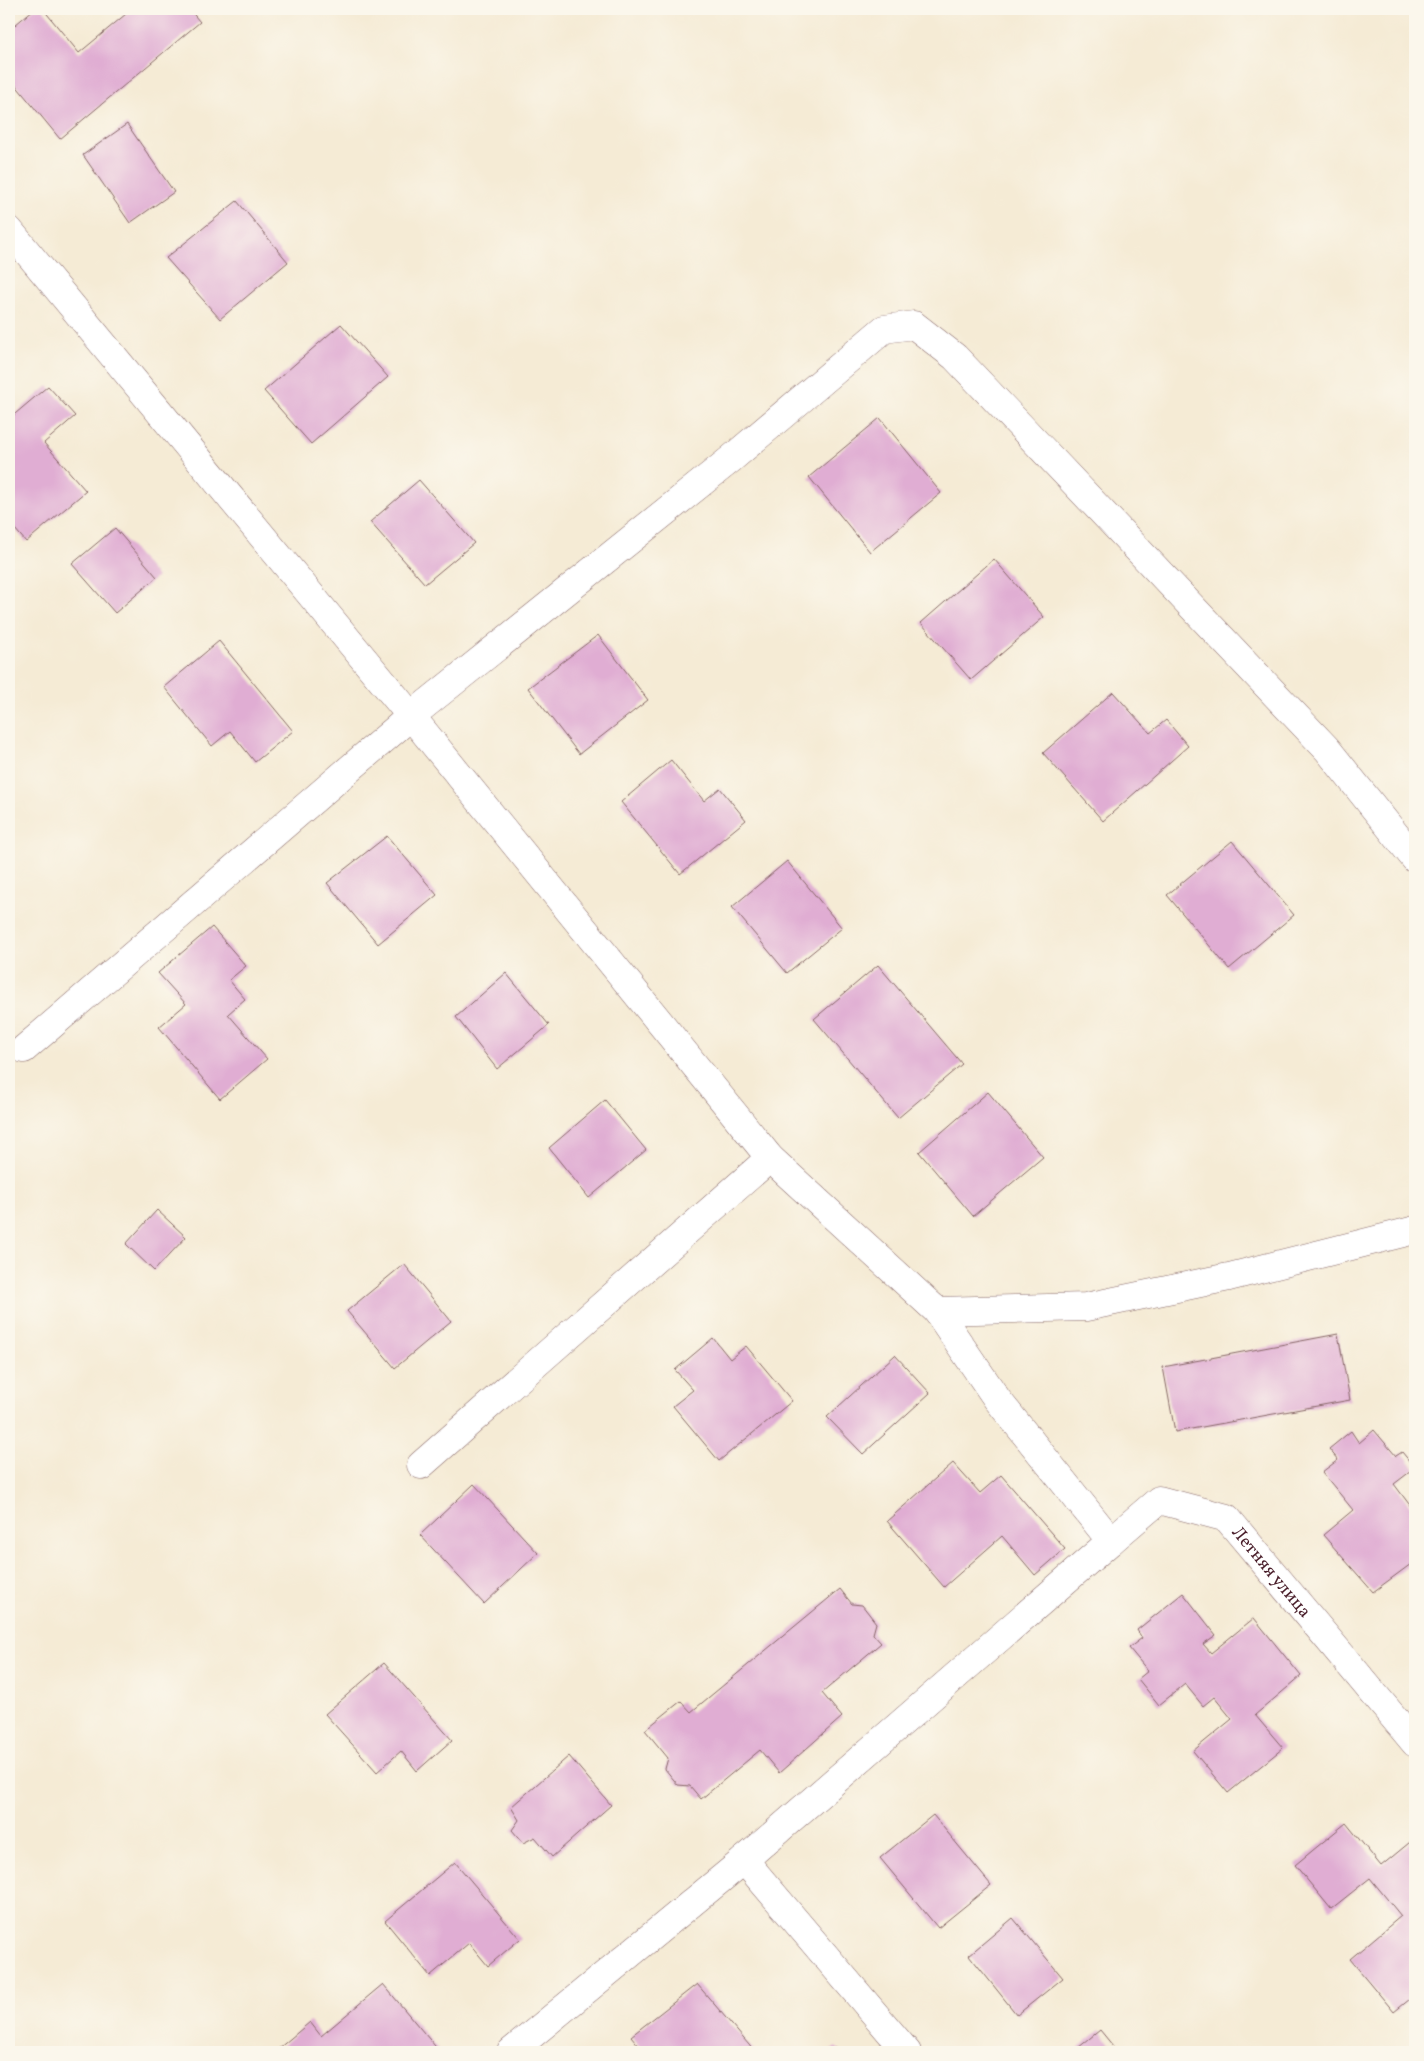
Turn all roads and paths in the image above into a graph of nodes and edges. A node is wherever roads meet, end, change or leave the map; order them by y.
1 (9, 230) edge
2 (411, 716) junction
3 (1415, 859) edge
4 (24, 1049) dead end
5 (770, 1158) junction
6 (1415, 1230) edge
7 (937, 1311) junction
8 (421, 1465) dead end
9 (1111, 1541) junction
10 (1415, 1743) edge
11 (744, 1860) junction
12 (511, 2052) edge
13 (907, 2052) edge

1 - 2 street
2 - 3 street
2 - 4 street
2 - 5 street
5 - 7 street
5 - 8 street
6 - 7 street
7 - 9 street
9 - 10 street, Летняя улица
9 - 11 street
11 - 12 street
11 - 13 street

